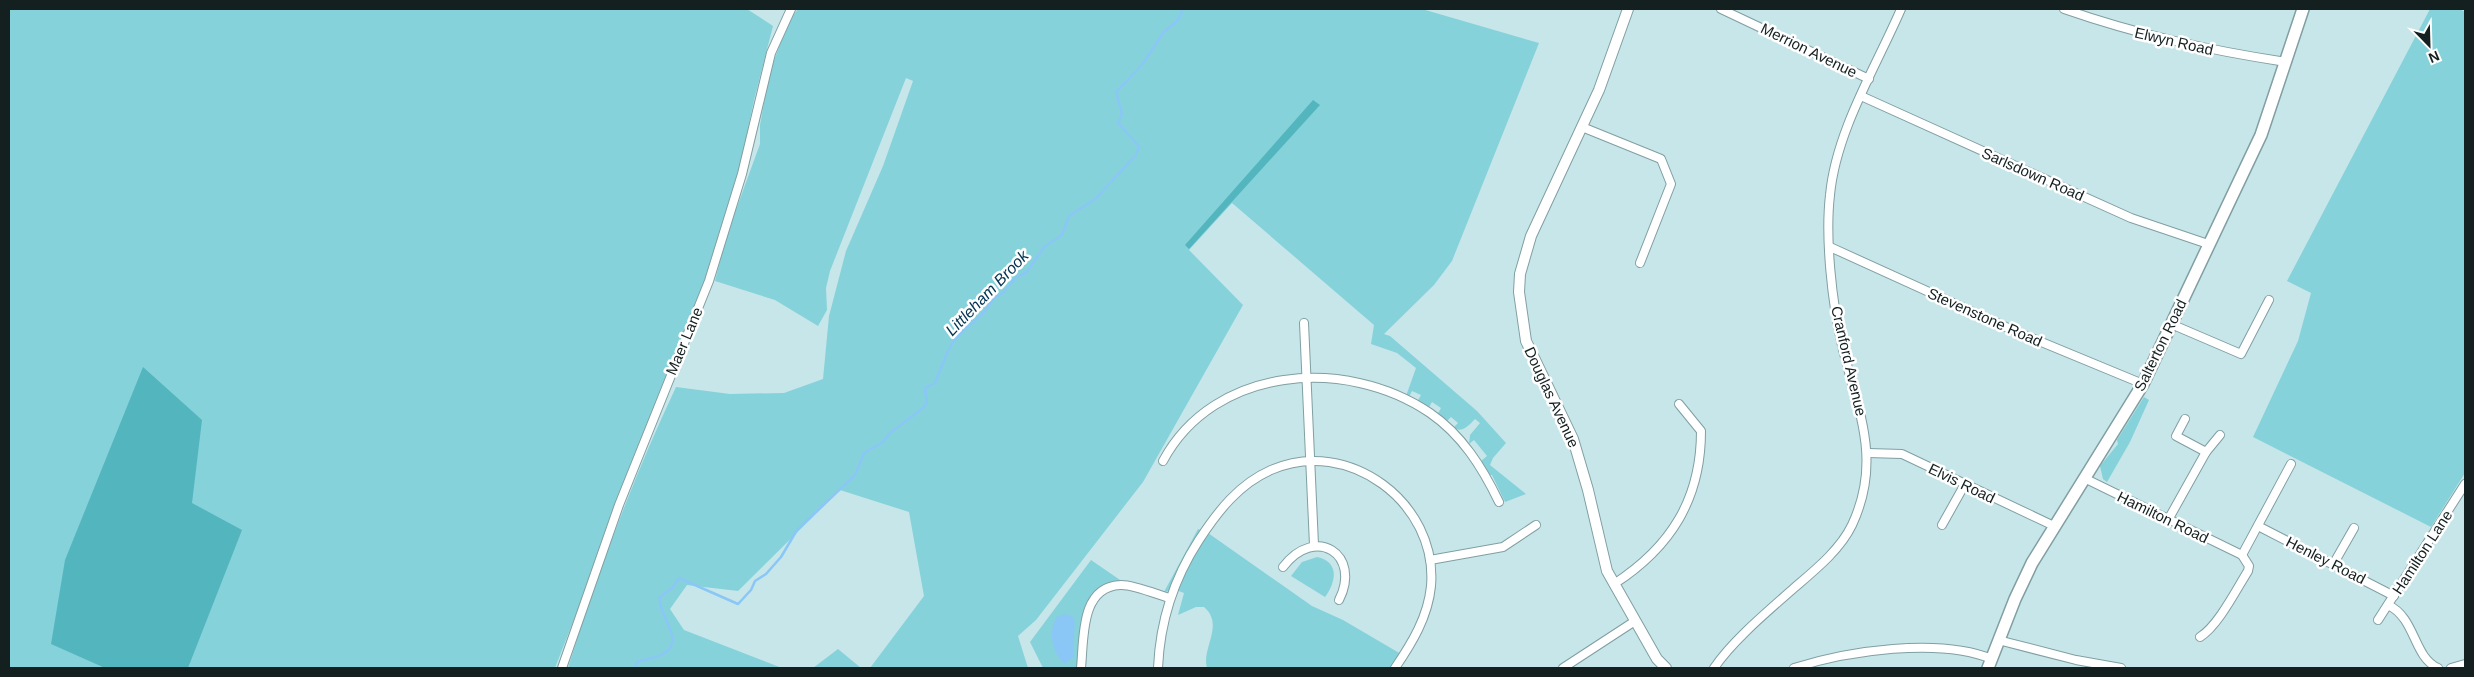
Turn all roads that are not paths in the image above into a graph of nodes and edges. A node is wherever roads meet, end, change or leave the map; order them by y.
1 (791, 9) edge
2 (1628, 9) edge
3 (1721, 9) edge
4 (1901, 9) edge
5 (2064, 9) edge
6 (2303, 9) edge
7 (2286, 62) junction
8 (1869, 79) junction
9 (1861, 96) junction
10 (1582, 127) junction
11 (2208, 244) junction
12 (1830, 246) junction
13 (1640, 263) dead end
14 (2268, 300) dead end
15 (1304, 323) dead end
16 (2170, 324) junction
17 (1306, 377) junction
18 (2143, 384) junction
19 (1679, 404) dead end
20 (2185, 419) dead end
21 (2220, 435) dead end
22 (2206, 452) junction
23 (1868, 453) junction
24 (1311, 460) junction
25 (1163, 461) dead end
26 (2291, 464) dead end
27 (2084, 478) junction
28 (1965, 484) junction
29 (2465, 486) edge
30 (1499, 502) dead end
31 (2168, 520) junction
32 (1942, 524) dead end
33 (1536, 525) dead end
34 (2054, 526) junction
35 (2258, 526) junction
36 (2354, 528) dead end
37 (1314, 545) junction
38 (2242, 555) junction
39 (1430, 560) junction
40 (2334, 564) junction
41 (1283, 566) dead end
42 (1614, 584) junction
43 (2394, 596) junction
44 (1169, 598) junction
45 (1339, 600) dead end
46 (2388, 605) junction
47 (2378, 620) dead end
48 (1635, 621) junction
49 (2200, 637) dead end
50 (1998, 640) junction
51 (1990, 664) edge
52 (2465, 664) edge
53 (2426, 666) edge
54 (562, 668) edge
55 (1081, 668) edge
56 (1158, 668) edge
57 (1395, 668) edge
58 (1563, 668) edge
59 (1666, 668) edge
60 (1714, 668) edge
61 (1794, 668) edge
62 (2121, 668) edge
63 (2438, 668) edge
64 (2451, 668) edge

1 - 54 street, Maer Lane
2 - 10 street, Douglas Avenue
3 - 8 street, Merrion Avenue
4 - 8 street, Cranford Avenue
5 - 7 street, Elwyn Road
6 - 7 main road, Salterton Road
7 - 11 main road, Salterton Road
8 - 9 street, Cranford Avenue
9 - 11 street, Sarlsdown Road
9 - 12 street, Cranford Avenue
10 - 13 street
10 - 42 street, Douglas Avenue
11 - 16 main road, Salterton Road
12 - 18 street, Stevenstone Road
12 - 23 street, Cranford Avenue
14 - 16 street
15 - 17 street
16 - 18 main road, Salterton Road
17 - 24 street
17 - 25 street
17 - 30 street
18 - 27 main road, Salterton Road
19 - 42 street
20 - 22 street
21 - 22 street
22 - 31 street
23 - 28 street, Elvis Road
23 - 60 street, Cranford Avenue
24 - 37 street
24 - 39 street
24 - 44 street
26 - 35 street
27 - 31 street, Hamilton Road
27 - 34 main road, Salterton Road
28 - 32 street
28 - 34 street, Elvis Road
29 - 43 street, Hamilton Lane
31 - 38 street, Hamilton Road
33 - 39 street
34 - 50 main road, Salterton Road
35 - 38 street
35 - 40 street, Henley Road
36 - 40 street
37 - 41 street
37 - 45 street
38 - 49 street
39 - 57 street
40 - 43 street, Henley Road
42 - 48 street, Douglas Avenue
43 - 46 street, Hamilton Lane
44 - 55 street
44 - 56 street
46 - 47 street, Hamilton Lane
46 - 53 street
48 - 58 street
48 - 59 street, Douglas Avenue
50 - 51 main road, Salterton Road
50 - 62 street
51 - 61 street
52 - 64 street
53 - 63 street

